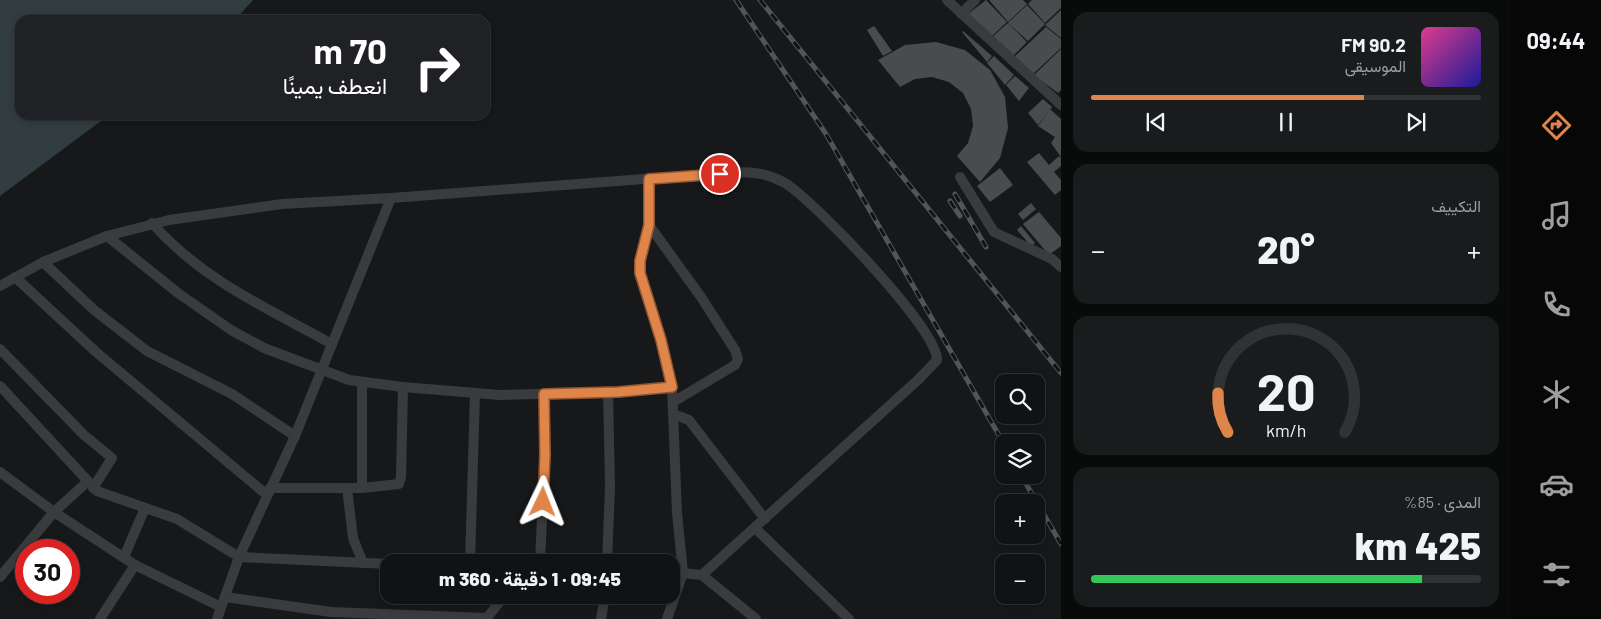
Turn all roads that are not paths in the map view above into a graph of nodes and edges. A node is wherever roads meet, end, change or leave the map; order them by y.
1 (947, 0) edge
2 (975, 0) edge
3 (961, 14) junction
4 (1060, 103) edge
5 (960, 177) dead end
6 (649, 179) junction
7 (391, 198) junction
8 (152, 223) junction
9 (649, 225) junction
10 (107, 236) junction
11 (43, 262) junction
12 (1061, 267) edge
13 (15, 277) junction
14 (0, 286) edge
15 (332, 344) junction
16 (0, 348) edge
17 (321, 369) junction
18 (362, 382) junction
19 (0, 386) edge
20 (403, 387) junction
21 (672, 387) junction
22 (608, 392) junction
23 (475, 393) junction
24 (544, 394) junction
25 (673, 402) junction
26 (673, 414) junction
27 (295, 436) junction
28 (0, 472) edge
29 (90, 485) junction
30 (348, 488) junction
31 (362, 488) junction
32 (268, 492) junction
33 (145, 508) junction
34 (54, 512) junction
35 (765, 519) junction
36 (755, 528) junction
37 (470, 554) edge
38 (540, 554) edge
39 (607, 554) edge
40 (124, 557) junction
41 (239, 558) junction
42 (364, 564) junction
43 (380, 564) edge
44 (135, 565) junction
45 (680, 573) edge
46 (683, 573) junction
47 (702, 575) junction
48 (0, 576) edge
49 (223, 602) junction
50 (498, 604) edge
51 (603, 604) edge
52 (753, 618) edge
53 (100, 619) edge
54 (217, 619) edge
55 (486, 619) edge
56 (600, 619) edge
57 (667, 619) edge
58 (849, 619) edge

1 - 3 street
2 - 3 street
3 - 4 street
5 - 12 street
6 - 7 street
6 - 9 street
6 - 35 street
7 - 8 street
7 - 15 street
8 - 10 street
8 - 15 street
9 - 21 street
9 - 25 street
10 - 11 street
10 - 17 street
11 - 13 street
11 - 27 street
13 - 14 street
13 - 32 street
15 - 17 street
16 - 29 street
17 - 18 street
17 - 27 street
18 - 20 street
18 - 31 street
19 - 29 street
20 - 23 street
20 - 31 street
21 - 22 street
21 - 25 street
22 - 24 street
22 - 39 street
23 - 24 street
23 - 37 street
24 - 38 street
25 - 26 street
26 - 35 street
26 - 46 street
27 - 32 street
28 - 34 street
29 - 33 street
29 - 34 street
30 - 31 street
30 - 32 street
30 - 42 street
32 - 41 street
33 - 40 street
33 - 41 street
34 - 40 street
34 - 48 street
35 - 36 street
36 - 47 street
36 - 58 street
40 - 44 street
41 - 42 street
41 - 49 street
42 - 43 street
44 - 49 street
44 - 53 street
45 - 46 street
46 - 47 street
46 - 57 street
47 - 52 street
49 - 54 street
49 - 55 street
50 - 55 street
51 - 56 street

